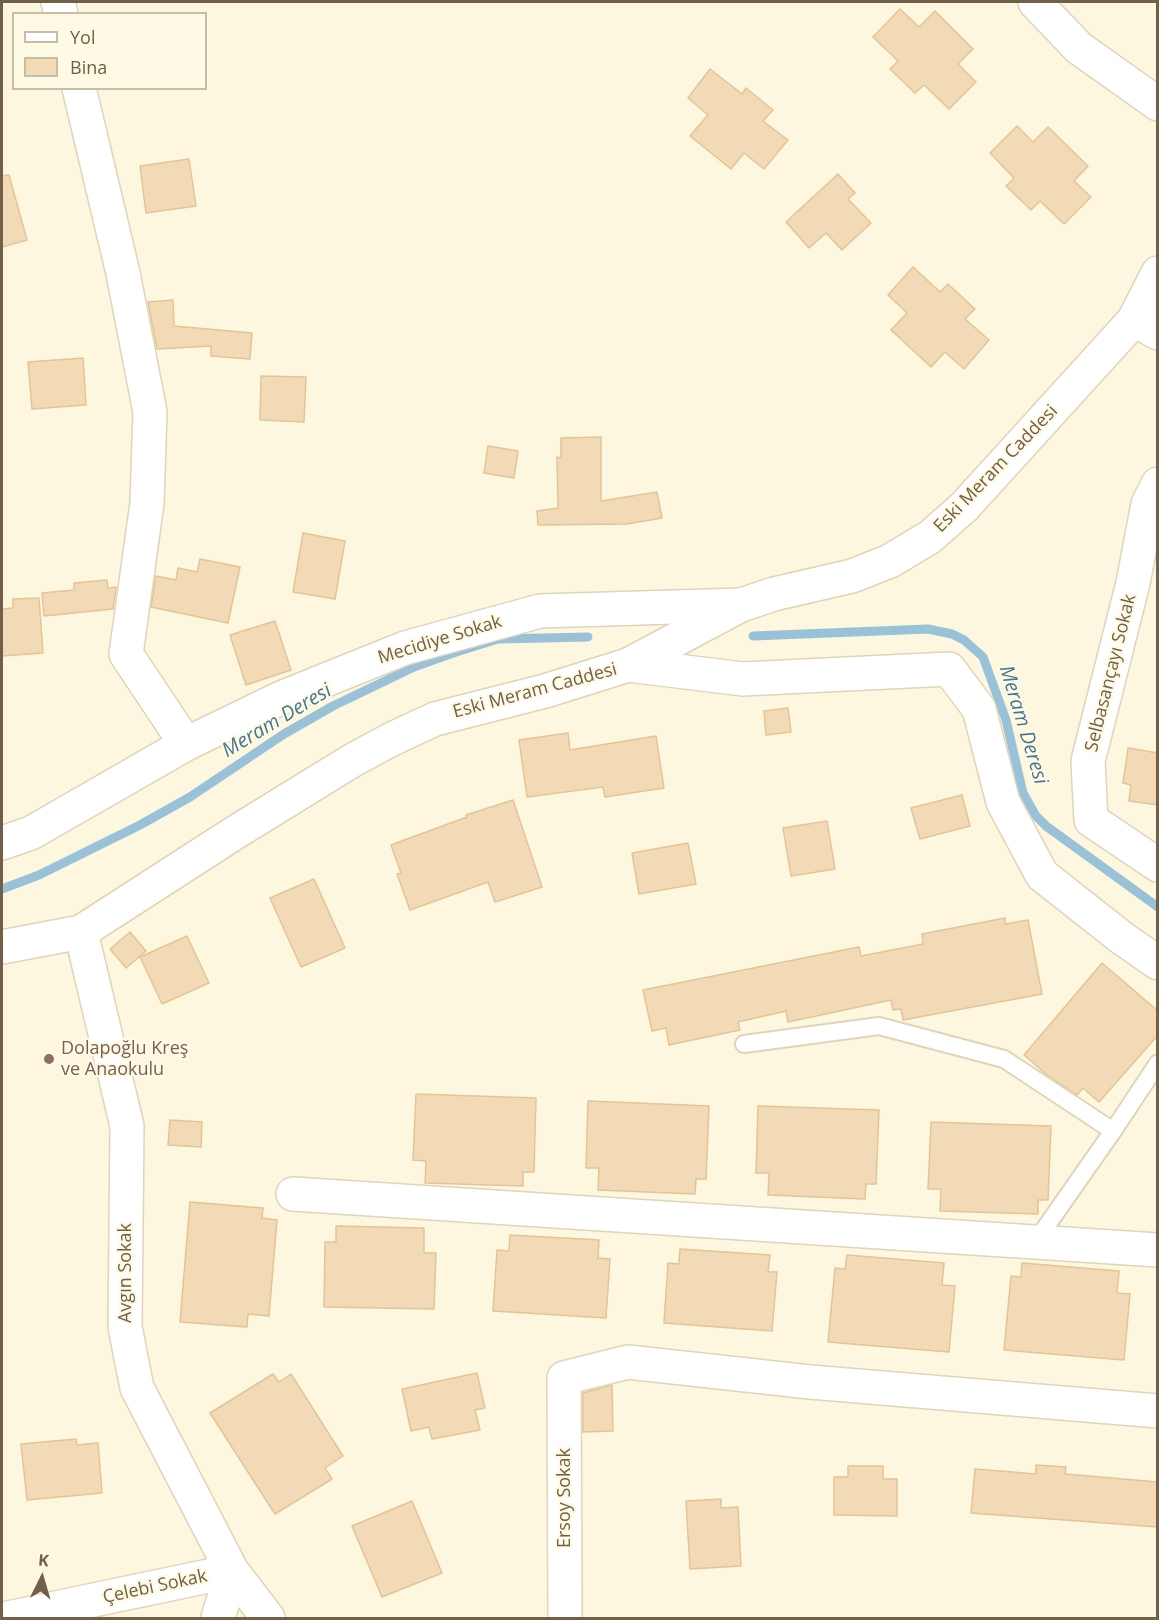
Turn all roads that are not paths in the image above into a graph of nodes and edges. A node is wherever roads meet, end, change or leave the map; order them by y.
1 (1035, 2) edge
2 (79, 90) edge
3 (1158, 104) edge
4 (1158, 273) edge
5 (1146, 326) edge
6 (1158, 484) edge
7 (741, 604) junction
8 (628, 665) junction
9 (186, 744) junction
10 (2, 843) edge
11 (1158, 865) edge
12 (81, 932) junction
13 (2, 947) edge
14 (1158, 963) edge
15 (744, 1044) dead end
16 (1158, 1063) edge
17 (1113, 1131) junction
18 (293, 1194) dead end
19 (1036, 1241) junction
20 (1158, 1250) edge
21 (1158, 1412) edge
22 (232, 1571) junction
23 (8, 1618) edge
24 (218, 1618) edge
25 (268, 1618) edge
26 (565, 1618) edge

1 - 3 street
2 - 9 street
4 - 5 street, Eski Meram Caddesi
5 - 7 street, Eski Meram Caddesi
6 - 11 street, Selbasançayı Sokak
7 - 8 street, Eski Meram Caddesi
7 - 9 street, Mecidiye Sokak
8 - 12 street, Eski Meram Caddesi
8 - 14 street
9 - 10 street, Mecidiye Sokak
12 - 13 street, Eski Meram Caddesi
12 - 22 street, Avgın Sokak
15 - 17 lane
16 - 17 lane
17 - 19 lane
18 - 19 street
19 - 20 street
21 - 26 street, Ersoy Sokak
22 - 23 street, Çelebi Sokak
22 - 24 street
22 - 25 street, Avgın Sokak

